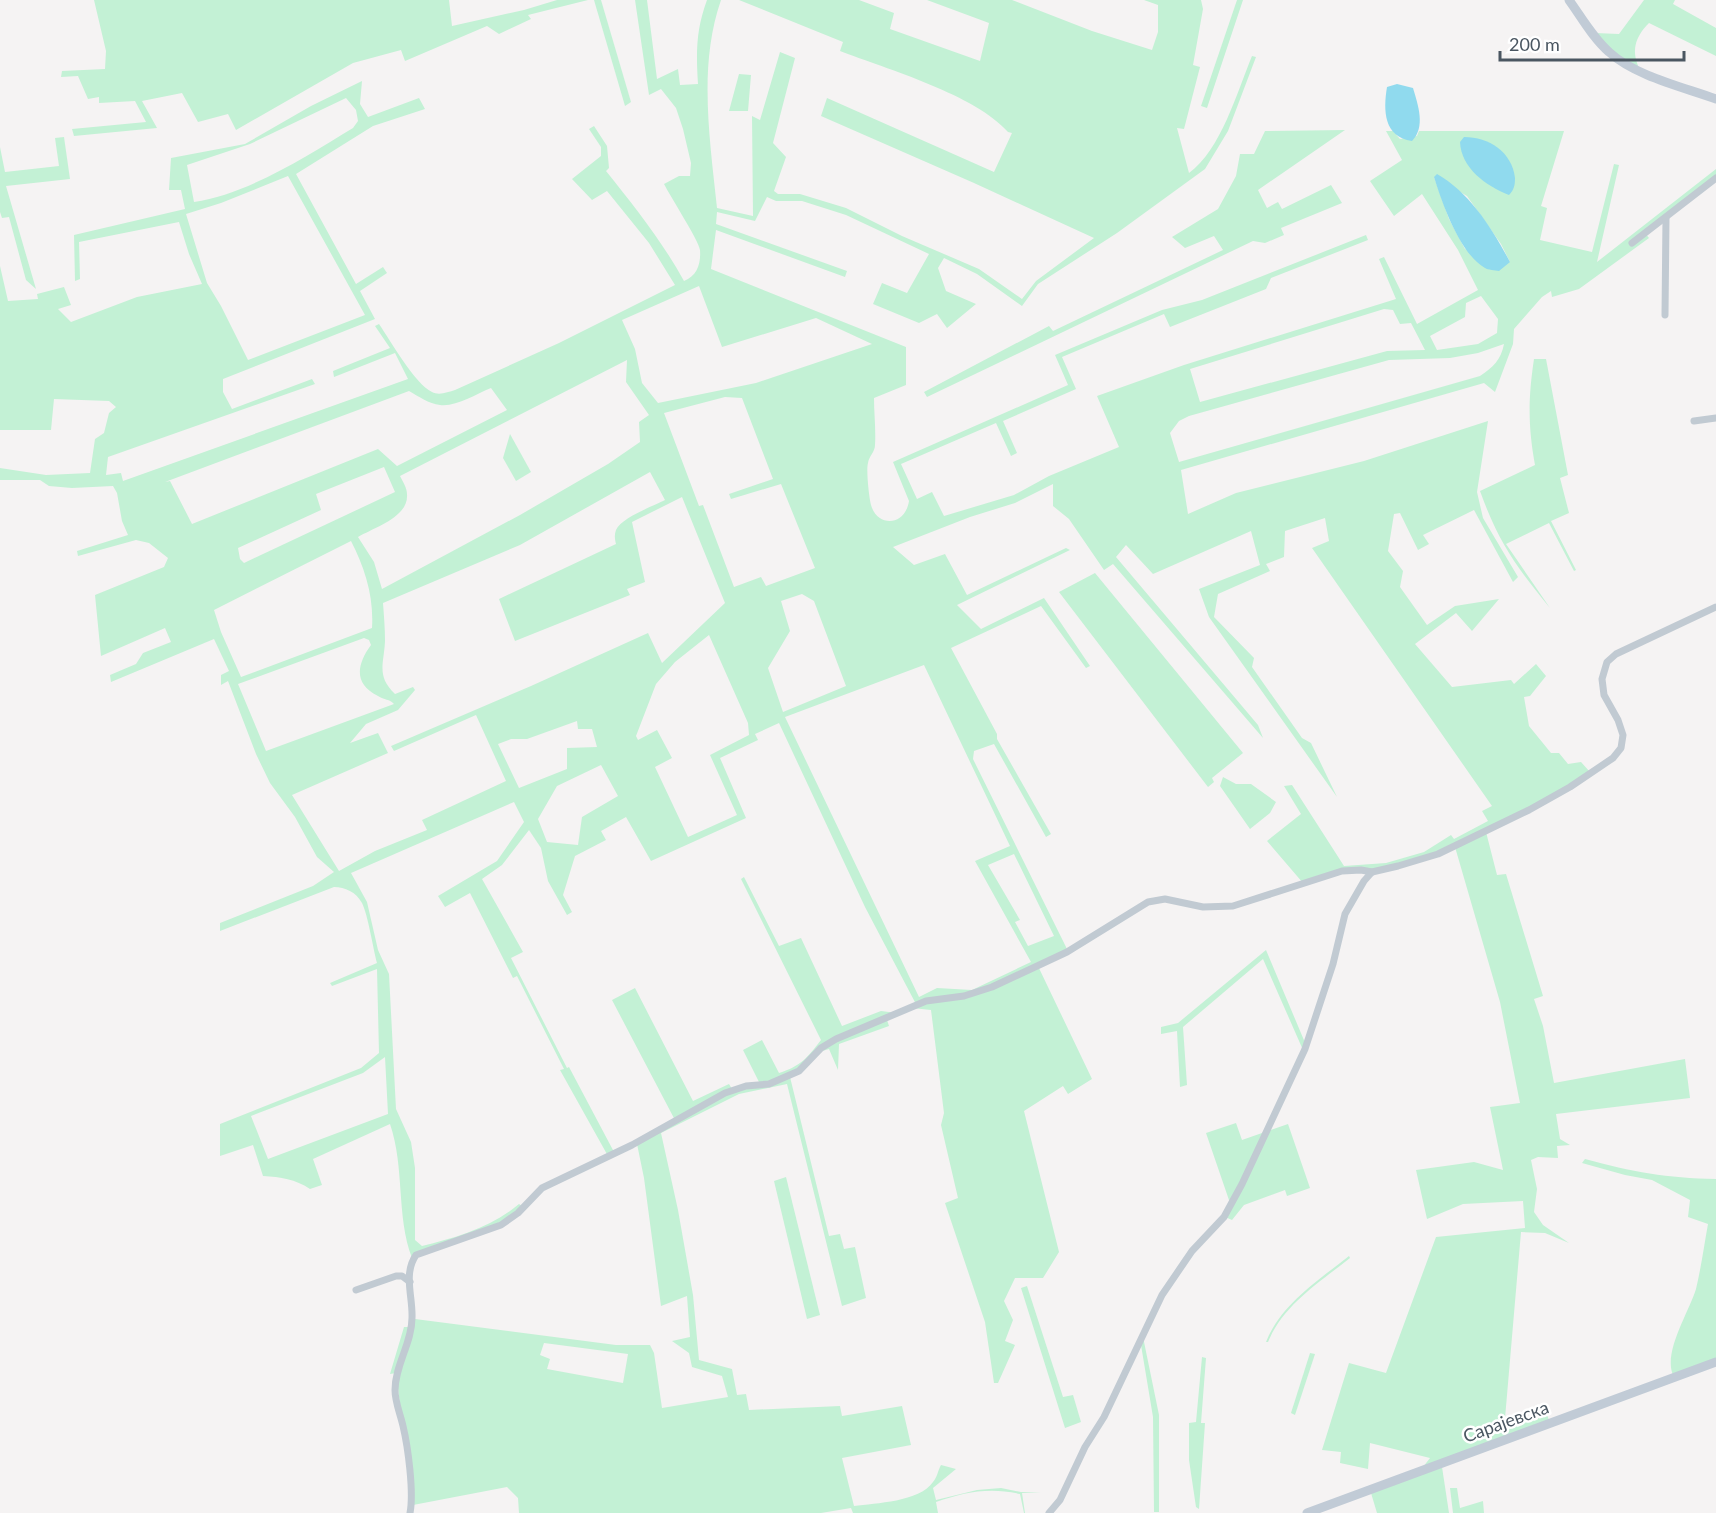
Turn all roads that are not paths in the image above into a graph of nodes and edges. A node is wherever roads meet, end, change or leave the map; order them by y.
1 (1569, 0) edge
2 (1716, 99) edge
3 (1716, 178) edge
4 (1666, 218) junction
5 (1632, 243) dead end
6 (1665, 315) dead end
7 (1716, 418) edge
8 (1695, 421) dead end
9 (1716, 607) edge
10 (1372, 872) junction
11 (410, 1282) junction
12 (356, 1290) dead end
13 (1716, 1362) edge
14 (410, 1513) edge
15 (1049, 1513) edge
16 (1307, 1513) edge

1 - 2 main road
3 - 4 street
4 - 5 street
4 - 6 street
7 - 8 street
9 - 10 street
10 - 11 street
10 - 15 street
11 - 12 street
11 - 14 street
13 - 16 main road, Сарајевска

